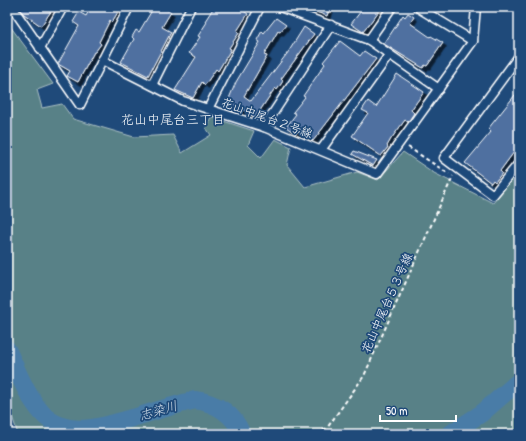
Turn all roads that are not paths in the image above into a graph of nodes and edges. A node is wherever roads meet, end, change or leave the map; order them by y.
1 (12, 7) edge
2 (63, 7) edge
3 (129, 7) edge
4 (191, 7) edge
5 (260, 7) edge
6 (280, 7) edge
7 (392, 7) edge
8 (417, 7) edge
9 (476, 7) edge
10 (331, 25) junction
11 (369, 40) junction
12 (473, 41) junction
13 (40, 48) junction
14 (389, 55) junction
15 (519, 56) edge
16 (102, 60) junction
17 (152, 85) junction
18 (439, 89) junction
19 (208, 109) junction
20 (264, 127) junction
21 (321, 150) junction
22 (519, 163) edge

1 - 13 street
2 - 13 street
3 - 16 street
4 - 17 street
5 - 19 street
6 - 10 street
7 - 11 street
8 - 12 street
9 - 12 street
10 - 11 street
10 - 20 street
11 - 14 street
12 - 18 street, 花山中尾台２号線
13 - 16 street
14 - 18 street
14 - 21 street
15 - 22 street
16 - 17 street, 花山中尾台２号線
17 - 19 street, 花山中尾台２号線
18 - 21 street, 花山中尾台２号線
19 - 20 street, 花山中尾台２号線
20 - 21 street, 花山中尾台２号線

